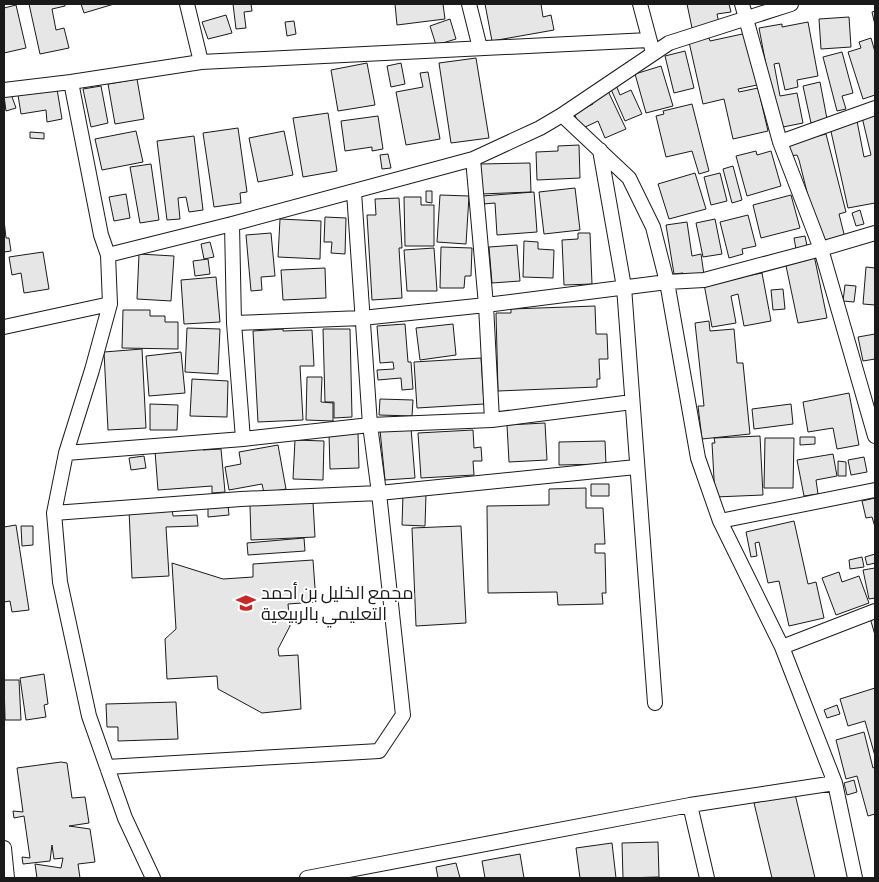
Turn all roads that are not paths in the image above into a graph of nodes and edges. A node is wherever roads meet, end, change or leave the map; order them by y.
1 (187, 4) edge
2 (469, 4) edge
3 (640, 4) edge
4 (742, 4) edge
5 (791, 4) edge
6 (746, 19) junction
7 (651, 47) junction
8 (480, 48) junction
9 (201, 62) junction
10 (71, 82) junction
11 (4, 90) edge
12 (875, 108) edge
13 (562, 115) junction
14 (780, 142) junction
15 (600, 150) junction
16 (473, 159) junction
17 (354, 192) junction
18 (232, 224) junction
19 (875, 233) edge
20 (821, 249) junction
21 (108, 255) junction
22 (667, 282) junction
23 (624, 287) junction
24 (110, 304) junction
25 (486, 305) junction
26 (362, 318) junction
27 (234, 323) junction
28 (4, 327) edge
29 (632, 402) junction
30 (492, 420) junction
31 (370, 425) junction
32 (875, 436) edge
33 (243, 439) junction
34 (66, 453) junction
35 (636, 467) junction
36 (875, 490) edge
37 (379, 493) junction
38 (54, 513) junction
39 (720, 521) junction
40 (875, 611) edge
41 (782, 647) junction
42 (655, 703) dead end
43 (107, 767) junction
44 (835, 783) junction
45 (690, 805) junction
46 (4, 848) edge
47 (323, 877) edge
48 (7, 878) edge
49 (153, 878) edge
50 (307, 878) edge
51 (707, 878) edge
52 (855, 878) edge

1 - 9 street
2 - 8 street
3 - 7 street
4 - 6 street
5 - 6 street
6 - 7 street
6 - 14 street
7 - 8 street
7 - 13 street
8 - 9 street
9 - 10 street
10 - 11 street
10 - 21 street
12 - 14 street
13 - 15 street
13 - 16 street
14 - 20 street
15 - 22 street
15 - 23 street
16 - 17 street
16 - 25 street
17 - 18 street
17 - 26 street
18 - 21 street
18 - 27 street
19 - 20 street
20 - 22 street
20 - 32 street
21 - 24 street
22 - 23 street
22 - 39 street
23 - 25 street
23 - 29 street
24 - 28 street
24 - 34 street
25 - 26 street
25 - 30 street
26 - 27 street
26 - 31 street
27 - 33 street
29 - 30 street
29 - 35 street
30 - 31 street
31 - 33 street
31 - 37 street
33 - 34 street
34 - 38 street
35 - 37 street
35 - 42 street
36 - 39 street
37 - 38 street
37 - 43 street
38 - 43 street
39 - 41 street
40 - 41 street
41 - 44 street
43 - 49 street
44 - 45 street
44 - 52 street
45 - 47 street
45 - 51 street
46 - 48 street
47 - 50 street

